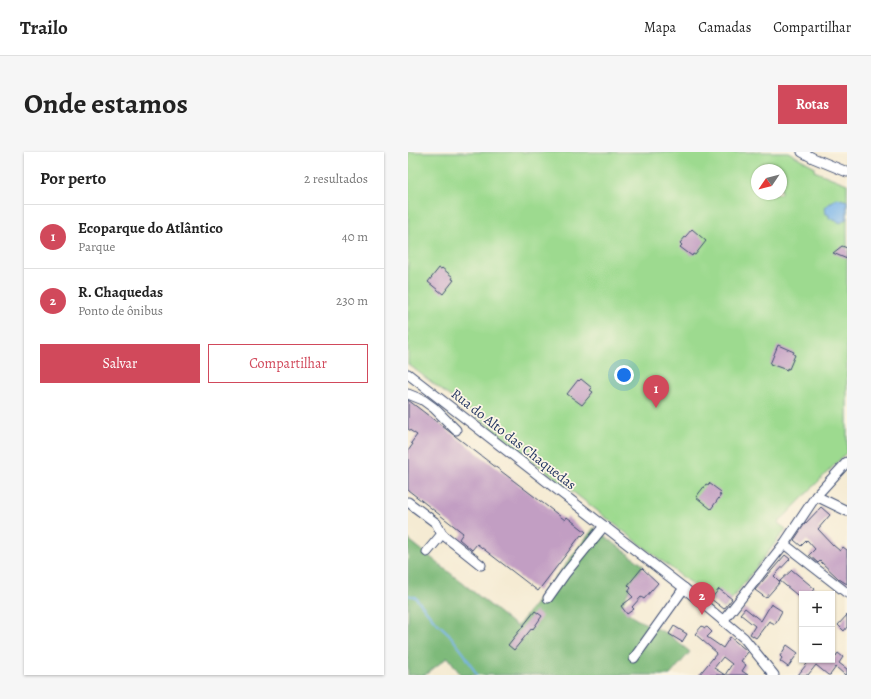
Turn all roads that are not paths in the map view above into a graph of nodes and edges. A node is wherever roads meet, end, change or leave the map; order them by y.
1 (802, 152) edge
2 (847, 172) edge
3 (408, 374) edge
4 (408, 394) edge
5 (456, 430) dead end
6 (847, 462) edge
7 (816, 496) junction
8 (408, 502) edge
9 (847, 511) edge
10 (604, 526) junction
11 (442, 534) junction
12 (784, 544) junction
13 (427, 552) dead end
14 (481, 565) dead end
15 (684, 588) junction
16 (847, 593) edge
17 (548, 598) dead end
18 (723, 621) junction
19 (634, 658) dead end
20 (774, 675) edge

1 - 2 street
3 - 10 street, Rua do Alto das Chaquedas
4 - 5 street
6 - 7 street
7 - 9 street
7 - 12 street
8 - 11 street
10 - 15 street, Rua do Alto das Chaquedas
10 - 17 street
11 - 13 street
11 - 14 street
12 - 16 street
12 - 18 street
15 - 18 street, Rua do Alto das Chaquedas
15 - 19 street
18 - 20 street, Rua do Alto das Chaquedas

